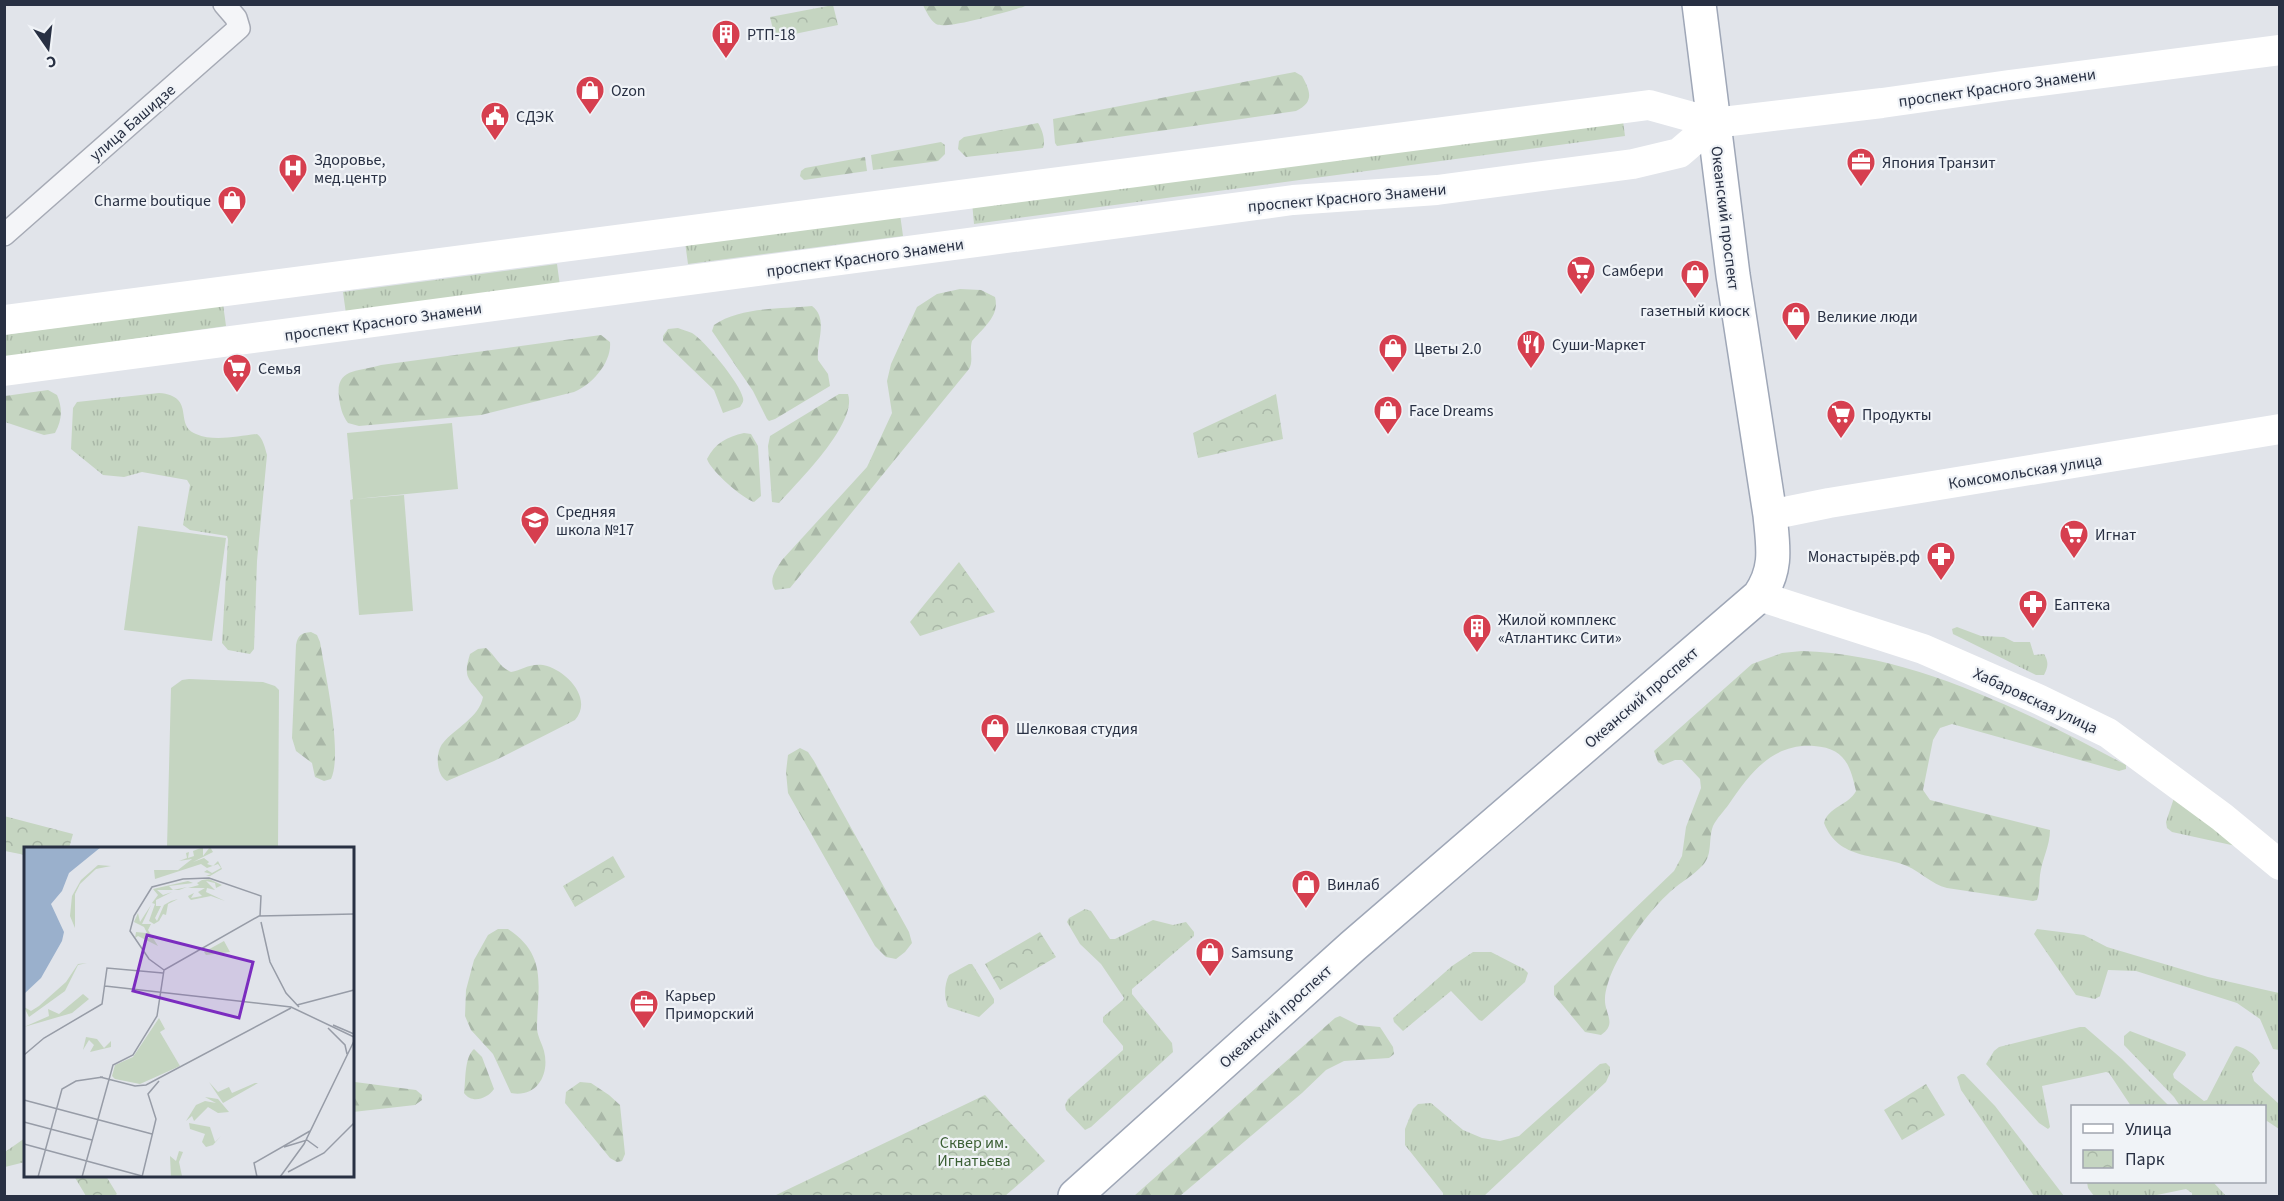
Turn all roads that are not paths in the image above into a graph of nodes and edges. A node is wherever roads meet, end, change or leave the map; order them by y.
1 (224, 4) edge
2 (1699, 4) edge
3 (2280, 50) edge
4 (1714, 123) junction
5 (4, 235) edge
6 (4, 320) edge
7 (4, 372) edge
8 (2280, 429) edge
9 (1770, 515) junction
10 (1759, 596) junction
11 (2280, 865) edge
12 (1075, 1197) edge

1 - 5 street, улица Башидзе
2 - 4 main road, Океанский проспект
3 - 4 main road, проспект Красного Знамени
4 - 6 main road, проспект Красного Знамени
4 - 7 main road, проспект Красного Знамени
4 - 9 main road, Океанский проспект
8 - 9 main road, Комсомольская улица
9 - 10 main road, Океанский проспект
10 - 11 main road, Хабаровская улица
10 - 12 main road, Океанский проспект

